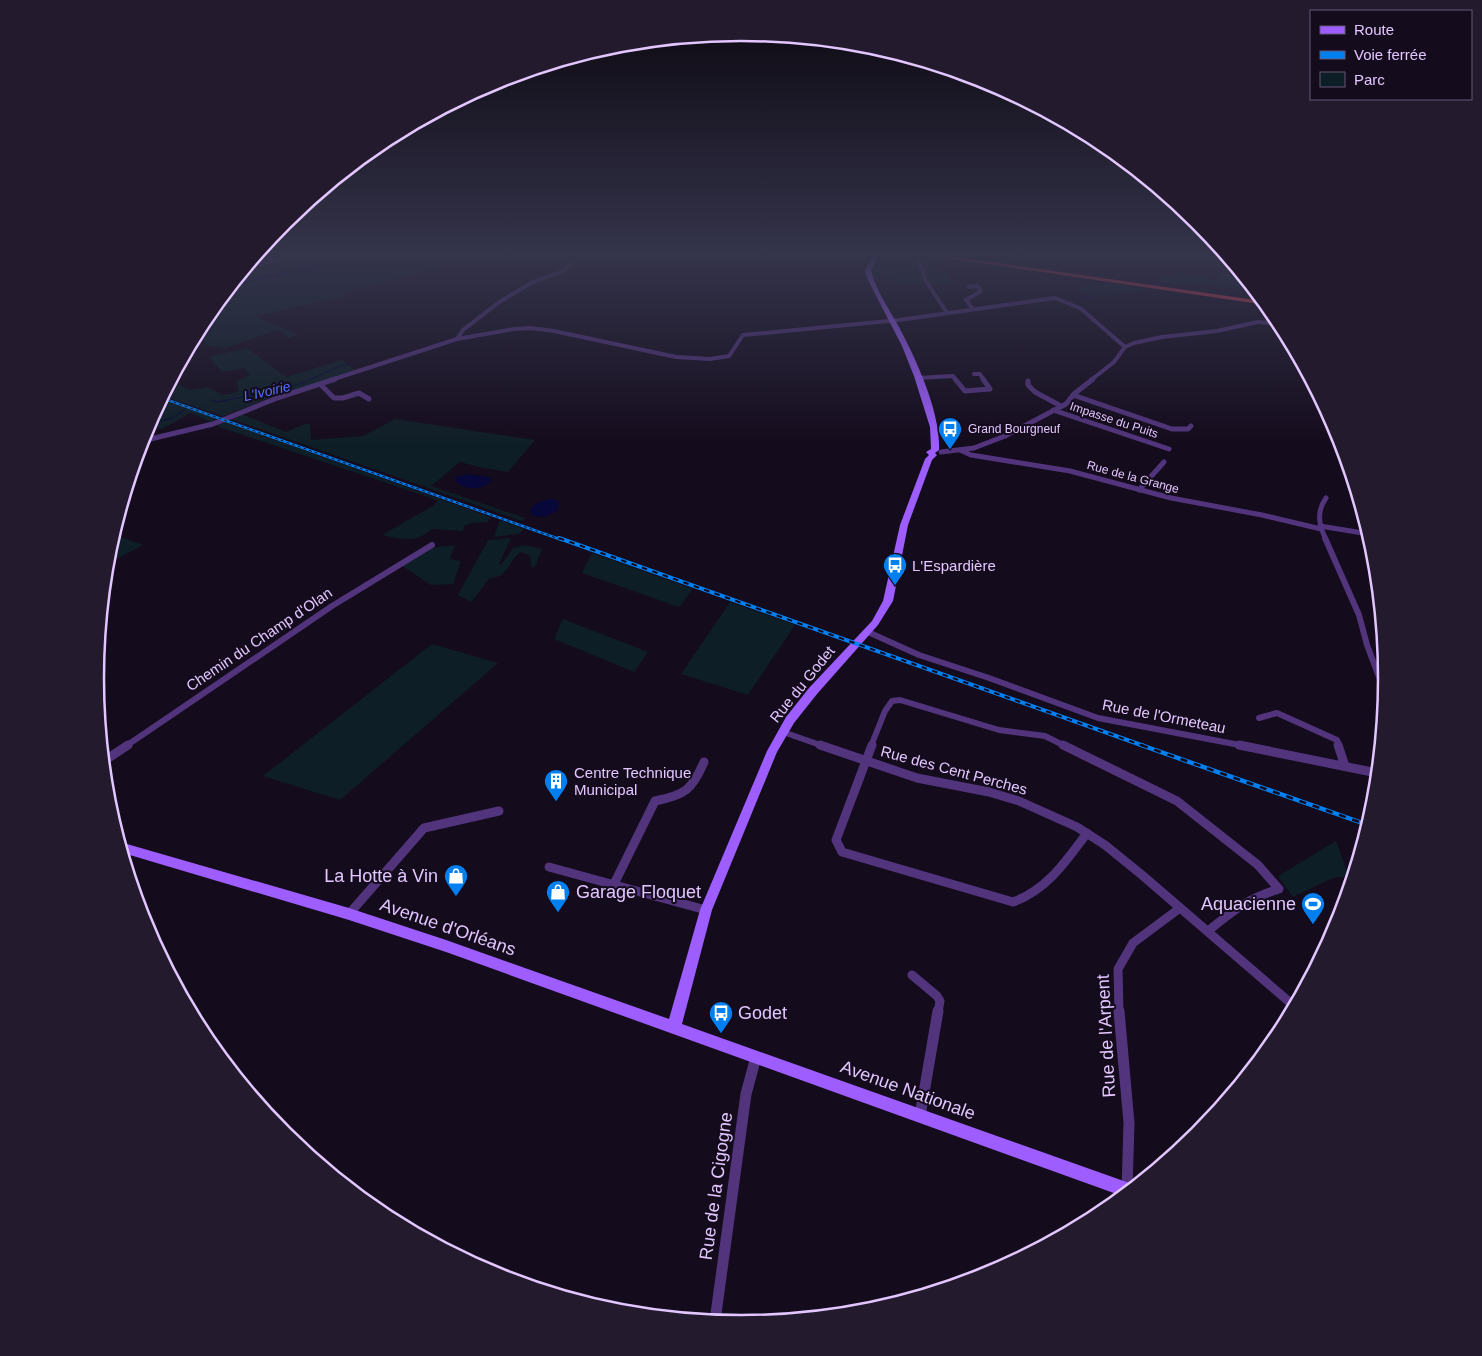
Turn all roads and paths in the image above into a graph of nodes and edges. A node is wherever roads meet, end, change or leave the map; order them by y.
1 (477, 319) edge
2 (903, 319) edge
3 (1093, 319) edge
4 (892, 321) junction
5 (1270, 325) edge
6 (457, 339) junction
7 (1125, 347) junction
8 (974, 374) dead end
9 (917, 378) junction
10 (1028, 381) dead end
11 (321, 385) junction
12 (1073, 395) junction
13 (369, 399) dead end
14 (1061, 406) junction
15 (1052, 410) junction
16 (1191, 426) dead end
17 (151, 439) edge
18 (1170, 449) dead end
19 (960, 450) junction
20 (936, 452) junction
21 (1164, 462) dead end
22 (1139, 490) junction
23 (1326, 498) dead end
24 (1320, 528) junction
25 (1361, 533) edge
26 (432, 546) dead end
27 (868, 632) junction
28 (1378, 672) edge
29 (1259, 718) dead end
30 (783, 732) junction
31 (110, 757) edge
32 (865, 760) junction
33 (704, 762) dead end
34 (1345, 766) junction
35 (1370, 772) edge
36 (499, 811) dead end
37 (1088, 833) junction
38 (128, 849) edge
39 (549, 866) dead end
40 (614, 884) junction
41 (1180, 908) junction
42 (706, 910) junction
43 (349, 914) junction
44 (1208, 931) junction
45 (912, 975) dead end
46 (1289, 1001) edge
47 (674, 1026) junction
48 (756, 1057) junction
49 (920, 1116) junction
50 (1128, 1184) edge
51 (1122, 1188) edge
52 (716, 1314) edge

1 - 6 street
2 - 4 street
3 - 7 street
4 - 6 street
4 - 9 street
5 - 7 street
6 - 11 street
7 - 12 street
8 - 9 street
9 - 20 street
10 - 14 street
11 - 13 street
11 - 17 street
12 - 14 street
12 - 16 street
14 - 15 street
15 - 18 street, Impasse du Puits
15 - 19 street
19 - 20 street, Rue de la Grange
19 - 22 street, Rue de la Grange
20 - 27 street, Rue du Godet
21 - 22 street
22 - 24 street, Rue de la Grange
23 - 24 street
24 - 25 street, Rue de la Grange
24 - 28 street
26 - 31 street, Chemin du Champ d'Olan
27 - 30 street, Rue du Godet
27 - 34 street, Rue de l'Ormeteau
29 - 34 street
30 - 32 street, Rue des Cent Perches
30 - 42 street, Rue du Godet
32 - 37 street, Rue des Cent Perches
32 - 37 street
32 - 44 street
33 - 40 street
34 - 35 street, Rue de l'Ormeteau
36 - 43 street
37 - 41 street, Rue des Cent Perches
38 - 43 street, Avenue d'Orléans
39 - 40 street
40 - 42 street
41 - 44 street, Rue des Cent Perches
41 - 50 street, Rue de l'Arpent
42 - 47 street, Rue du Godet
43 - 47 street, Avenue d'Orléans
44 - 46 street, Rue des Cent Perches
45 - 49 street
47 - 48 street, Avenue Nationale
48 - 49 street, Avenue Nationale
48 - 52 street, Rue de la Cigogne
49 - 51 street, Avenue Nationale

